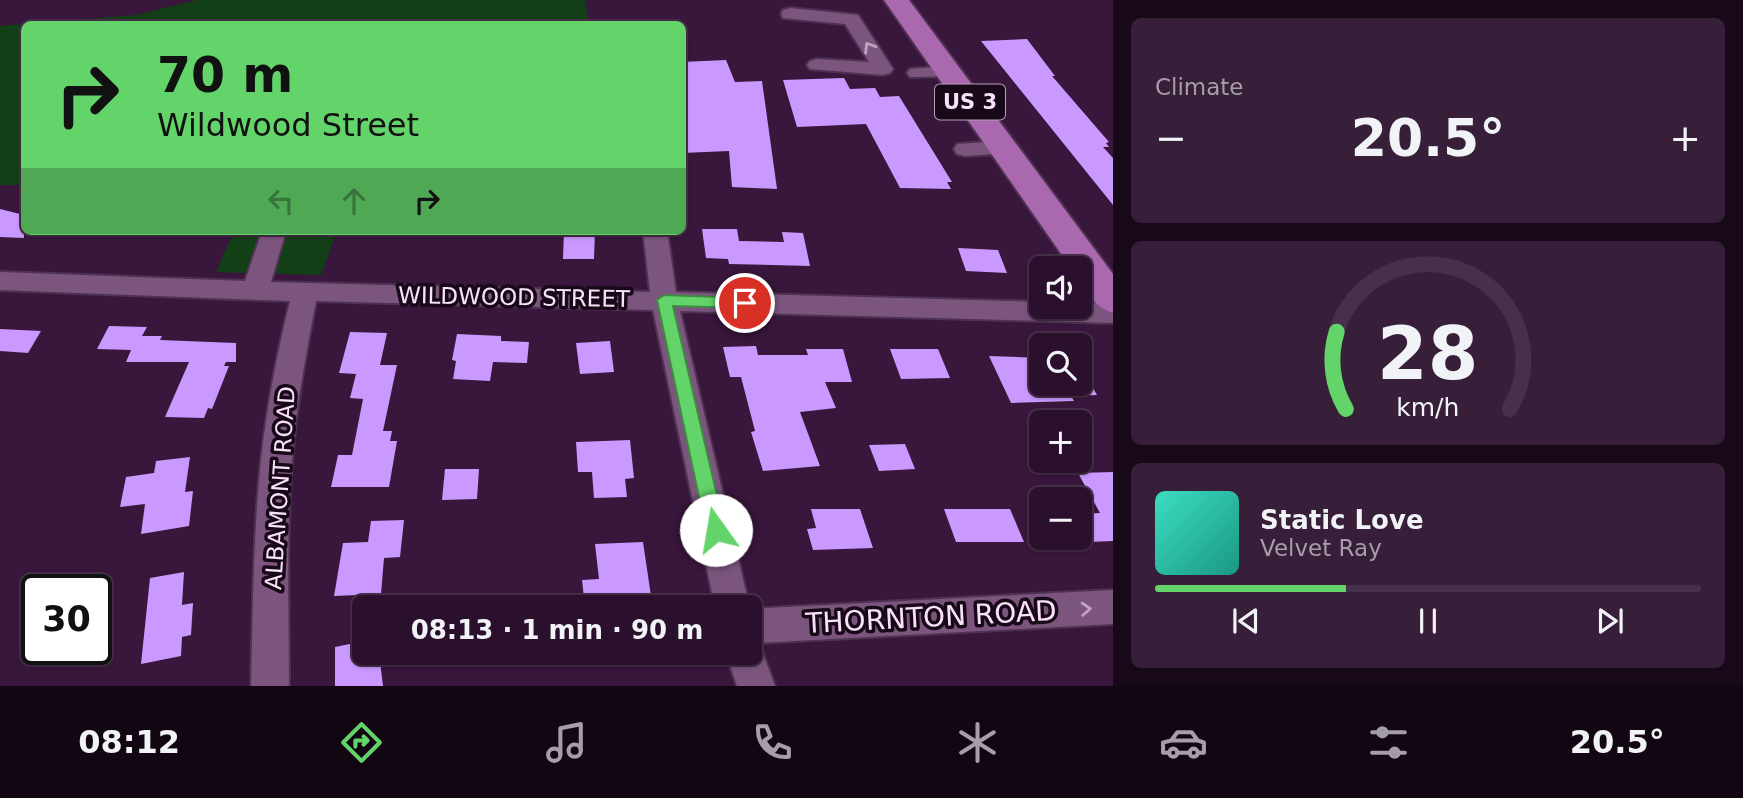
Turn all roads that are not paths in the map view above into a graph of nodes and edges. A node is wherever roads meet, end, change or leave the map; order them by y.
1 (896, 0) edge
2 (790, 14) dead end
3 (817, 65) dead end
4 (949, 72) junction
5 (917, 73) dead end
6 (1003, 148) junction
7 (965, 149) dead end
8 (274, 235) edge
9 (656, 235) edge
10 (0, 281) edge
11 (255, 290) junction
12 (306, 292) junction
13 (664, 300) junction
14 (1113, 300) edge
15 (1113, 313) edge
16 (730, 595) edge
17 (1113, 607) edge
18 (762, 625) edge
19 (749, 665) edge
20 (270, 686) edge
21 (756, 686) edge

1 - 4 highway, US 3
3 -> 2 street
4 - 5 street
4 - 6 highway, US 3
6 - 7 street
6 - 14 highway, US 3
8 - 11 street
9 - 13 street
10 - 11 street, WILDWOOD STREET
11 - 12 street, WILDWOOD STREET
12 - 13 street, WILDWOOD STREET
12 - 20 street, ALBAMONT ROAD
13 - 15 street, WILDWOOD STREET
13 - 16 street
18 -> 17 street, THORNTON ROAD
19 - 21 street

